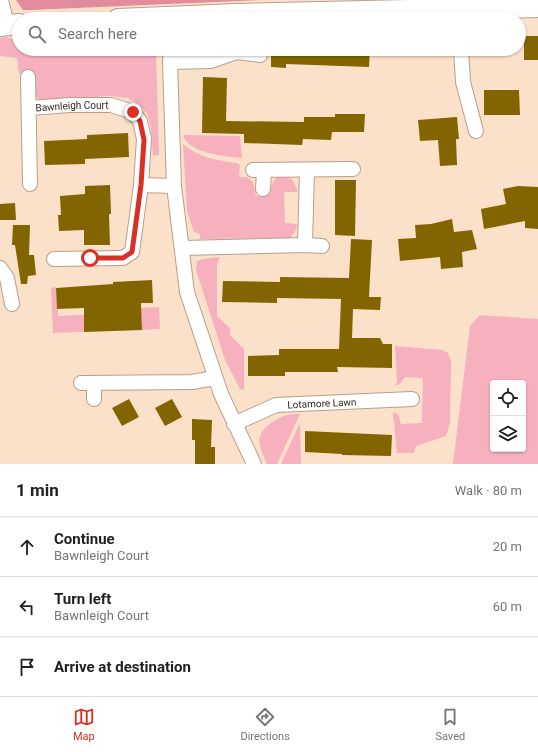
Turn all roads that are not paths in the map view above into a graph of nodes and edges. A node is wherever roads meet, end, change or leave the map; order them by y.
1 (1, 0) edge
2 (538, 7) edge
3 (481, 12) edge
4 (9, 25) edge
5 (170, 56) edge
6 (176, 56) edge
7 (227, 56) edge
8 (461, 56) edge
9 (28, 77) dead end
10 (29, 108) junction
11 (476, 131) dead end
12 (352, 169) dead end
13 (307, 170) junction
14 (30, 184) dead end
15 (141, 185) junction
16 (174, 186) junction
17 (263, 189) dead end
18 (305, 245) junction
19 (322, 246) dead end
20 (182, 248) junction
21 (54, 259) dead end
22 (0, 268) edge
23 (12, 304) dead end
24 (215, 378) junction
25 (94, 399) dead end
26 (412, 400) dead end
27 (234, 424) junction
28 (254, 464) edge

1 - 4 street
2 - 3 main road
5 - 16 street
6 - 7 street
8 - 11 street
9 - 10 street, Bawnleigh Court
10 - 14 street, Bawnleigh Court
10 - 15 street, Bawnleigh Court
12 - 13 street
13 - 17 street
13 - 18 street
15 - 16 street
15 - 21 street, Bawnleigh Court
16 - 20 street
18 - 19 street
18 - 20 street
20 - 24 street
22 - 23 street
24 - 25 street
24 - 27 street
26 - 27 street, Lotamore Lawn
27 - 28 street

